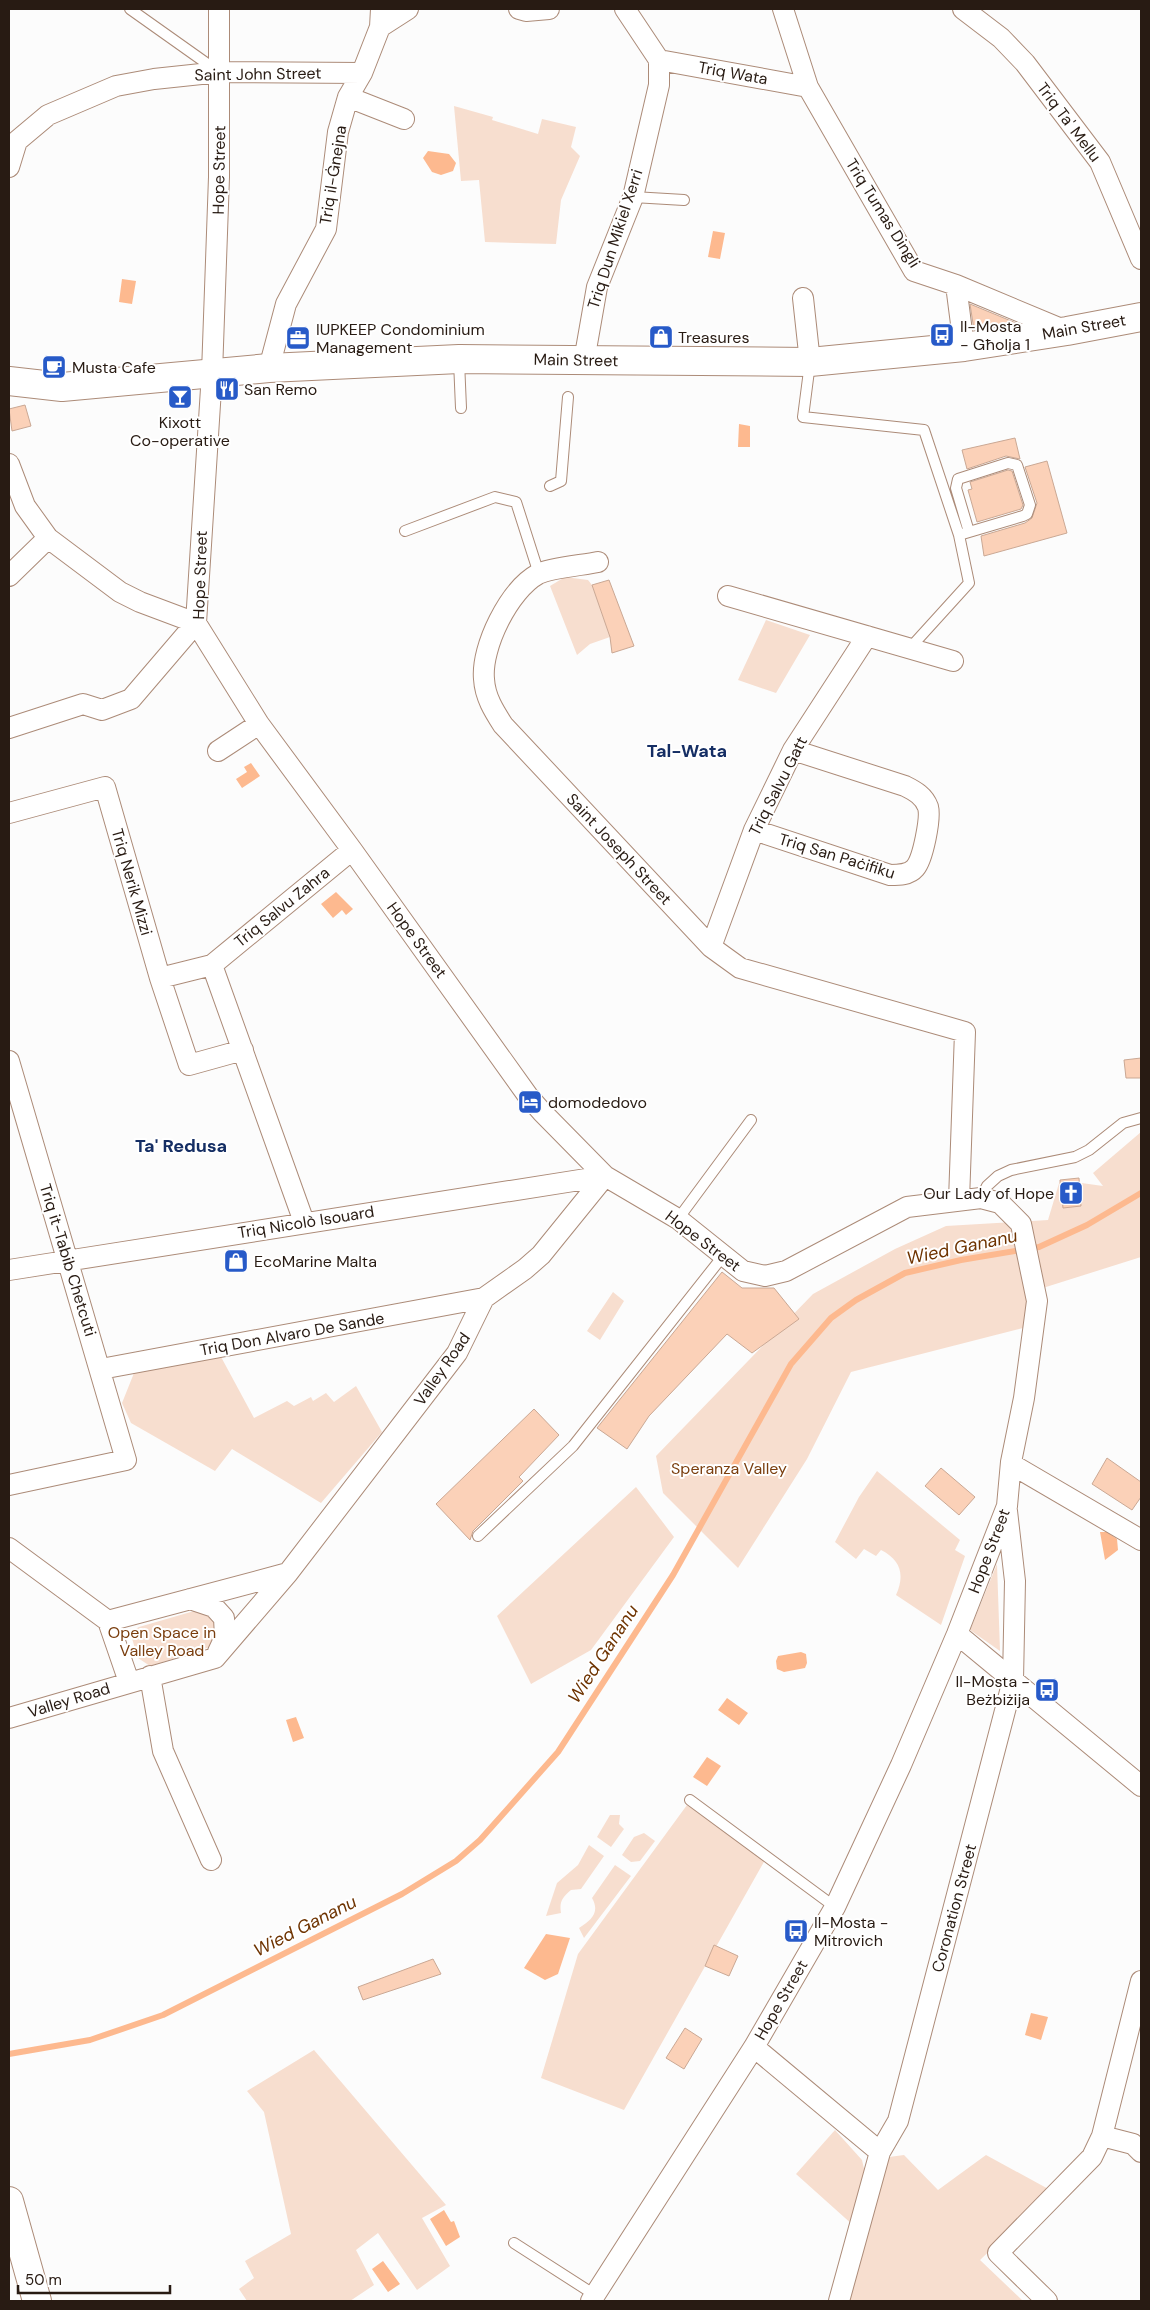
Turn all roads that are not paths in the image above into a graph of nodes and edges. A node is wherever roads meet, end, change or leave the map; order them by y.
1 (130, 9) edge
2 (219, 9) edge
3 (408, 9) edge
4 (519, 9) edge
5 (549, 9) edge
6 (625, 9) edge
7 (783, 9) edge
8 (963, 9) edge
9 (381, 18) edge
10 (659, 60) junction
11 (220, 72) junction
12 (362, 73) junction
13 (808, 87) junction
14 (348, 97) junction
15 (404, 119) dead end
16 (13, 136) edge
17 (9, 167) edge
18 (633, 197) junction
19 (684, 200) dead end
20 (1141, 260) edge
21 (956, 285) junction
22 (803, 298) dead end
23 (1139, 314) edge
24 (1067, 331) junction
25 (964, 347) junction
26 (459, 359) junction
27 (584, 361) junction
28 (810, 362) junction
29 (269, 368) junction
30 (212, 373) junction
31 (9, 381) edge
32 (568, 397) dead end
33 (461, 408) dead end
34 (9, 464) edge
35 (550, 486) dead end
36 (405, 531) dead end
37 (964, 534) junction
38 (48, 538) junction
39 (598, 562) dead end
40 (539, 574) junction
41 (9, 576) edge
42 (728, 596) dead end
43 (196, 623) junction
44 (867, 636) junction
45 (910, 648) junction
46 (954, 660) dead end
47 (259, 724) junction
48 (9, 728) edge
49 (793, 750) junction
50 (218, 751) dead end
51 (9, 813) edge
52 (754, 830) junction
53 (352, 850) junction
54 (711, 947) junction
55 (212, 965) junction
56 (160, 978) junction
57 (243, 1050) junction
58 (9, 1061) edge
59 (1141, 1118) edge
60 (751, 1120) dead end
61 (604, 1176) junction
62 (981, 1198) junction
63 (959, 1200) junction
64 (678, 1219) junction
65 (304, 1222) junction
66 (723, 1256) junction
67 (68, 1260) junction
68 (9, 1270) edge
69 (484, 1298) junction
70 (101, 1369) junction
71 (1011, 1464) junction
72 (9, 1485) edge
73 (1007, 1506) junction
74 (478, 1536) dead end
75 (1141, 1540) edge
76 (9, 1548) edge
77 (288, 1573) junction
78 (190, 1599) junction
79 (108, 1621) junction
80 (957, 1634) junction
81 (215, 1658) junction
82 (150, 1676) junction
83 (1014, 1680) junction
84 (129, 1682) junction
85 (9, 1718) edge
86 (1141, 1786) edge
87 (690, 1800) dead end
88 (211, 1860) dead end
89 (835, 1907) junction
90 (1141, 1980) edge
91 (754, 2047) junction
92 (1102, 2136) junction
93 (880, 2152) junction
94 (1141, 2152) edge
95 (9, 2201) edge
96 (514, 2243) dead end
97 (593, 2298) edge
98 (37, 2301) edge
99 (839, 2301) edge
100 (1047, 2301) edge

1 - 11 lane
2 - 11 street, Hope Street
3 - 9 street
4 - 5 street
6 - 10 street
7 - 13 street, Triq Tumas Dingli
8 - 20 street, Triq Ta' Mellu
9 - 12 street, Triq il-Ġnejna
10 - 13 street, Triq Wata
10 - 18 street, Triq Dun Mikiel Xerri
11 - 12 street, Saint John Street
11 - 16 street, Saint John Street
11 - 30 street, Hope Street
12 - 14 street, Triq il-Ġnejna
13 - 21 street, Triq Tumas Dingli
14 - 15 street
14 - 29 street, Triq il-Ġnejna
16 - 17 street, Saint John Street
18 - 19 lane
18 - 27 street, Triq Dun Mikiel Xerri
21 - 24 street, Triq Tumas Dingli
21 - 25 street
22 - 28 street
23 - 24 main road, Main Street
24 - 25 main road, Main Street
25 - 28 main road, Main Street
26 - 27 main road, Main Street
26 - 29 main road, Main Street
26 - 33 lane
27 - 28 main road, Main Street
28 - 37 lane
29 - 30 main road, Main Street
30 - 31 main road, Main Street
30 - 43 street, Hope Street
32 - 35 lane
34 - 38 street
36 - 40 lane
37 - 37 lane
37 - 45 lane
38 - 41 street
38 - 43 street
39 - 40 street, Saint Joseph Street
40 - 54 street, Saint Joseph Street
42 - 44 street
43 - 47 street, Hope Street
43 - 48 street
44 - 45 street
44 - 49 street, Triq Salvu Gatt
45 - 46 street
47 - 50 street
47 - 53 street, Hope Street
49 - 52 street, Triq Salvu Gatt
49 - 52 street, Triq San Paċifiku
51 - 56 street, Triq Nerik Mizzi
52 - 54 street, Triq Salvu Gatt
53 - 55 street, Triq Salvu Zahra
53 - 61 street, Hope Street
54 - 63 street, Saint Joseph Street
55 - 56 street
55 - 57 street
56 - 57 street, Triq Nerik Mizzi
57 - 65 street
58 - 67 street, Triq it-Tabib Chetcuti
59 - 62 lane
60 - 64 lane
61 - 64 street, Hope Street
61 - 65 street, Triq Nicolò Isouard
61 - 69 street, Valley Road
62 - 63 street, Hope Street
62 - 71 street, Hope Street
63 - 66 street, Hope Street
64 - 66 street, Hope Street
65 - 67 street, Triq Nicolò Isouard
66 - 74 lane
67 - 68 street, Triq Nicolò Isouard
67 - 70 street, Triq it-Tabib Chetcuti
69 - 70 street, Triq Don Alvaro De Sande
69 - 77 street, Valley Road
70 - 72 street, Triq it-Tabib Chetcuti
71 - 73 street, Hope Street
71 - 75 street
73 - 80 street, Hope Street
73 - 83 street, Coronation Street
76 - 79 street
77 - 78 street
77 - 81 street, Valley Road
78 - 79 street
78 - 81 street
79 - 84 street, Valley Road
80 - 83 street
80 - 89 street, Hope Street
81 - 82 street, Valley Road
82 - 84 street, Valley Road
82 - 88 street
83 - 86 street
83 - 93 street, Coronation Street
84 - 85 street, Valley Road
87 - 89 lane
89 - 91 street, Hope Street
90 - 92 street
91 - 93 street
91 - 97 street, Hope Street
92 - 94 street
92 - 100 street
93 - 99 street, Coronation Street
95 - 98 main road
96 - 97 lane

